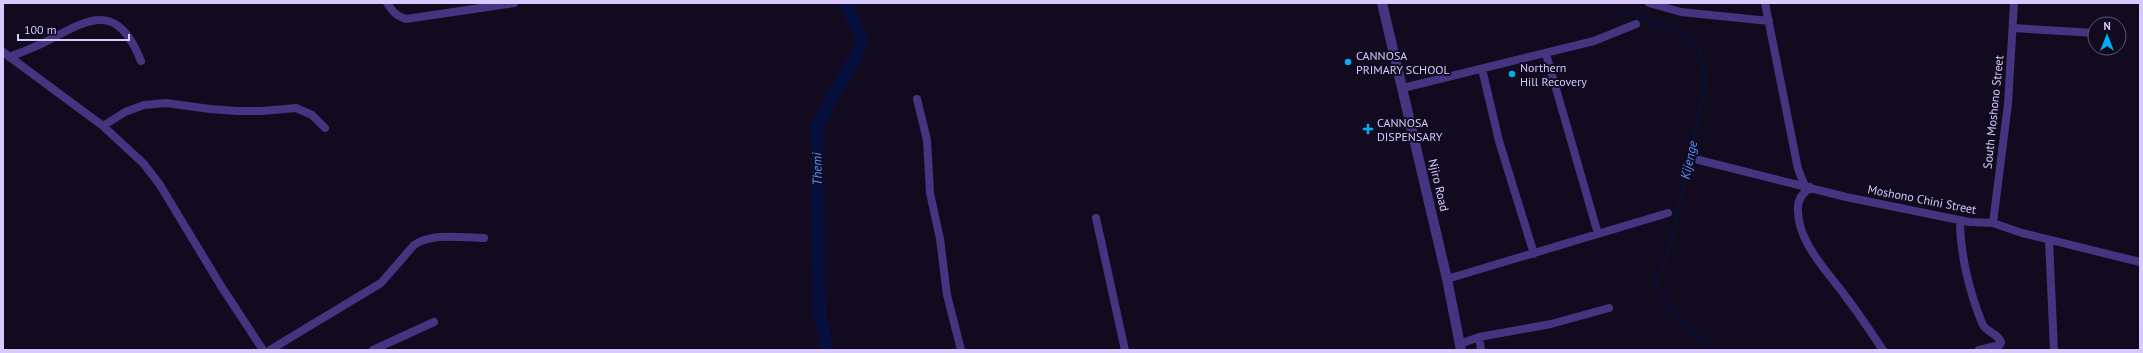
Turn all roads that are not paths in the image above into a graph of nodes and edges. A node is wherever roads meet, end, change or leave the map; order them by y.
1 (388, 3) edge
2 (514, 3) edge
3 (1382, 3) edge
4 (1649, 3) edge
5 (1765, 3) edge
6 (2014, 3) edge
7 (1769, 21) junction
8 (1636, 24) dead end
9 (2013, 28) junction
10 (2087, 32) edge
11 (1546, 54) junction
12 (6, 55) edge
13 (141, 61) dead end
14 (1482, 69) junction
15 (1403, 88) junction
16 (917, 99) dead end
17 (103, 126) junction
18 (325, 128) dead end
19 (1699, 160) dead end
20 (1807, 186) junction
21 (1668, 213) dead end
22 (1096, 218) dead end
23 (1960, 220) junction
24 (1993, 223) junction
25 (1598, 234) junction
26 (484, 238) dead end
27 (2049, 240) junction
28 (1534, 254) junction
29 (2140, 262) edge
30 (1447, 279) junction
31 (1609, 308) dead end
32 (434, 322) dead end
33 (1479, 337) junction
34 (1460, 347) edge
35 (263, 350) edge
36 (270, 350) edge
37 (373, 350) edge
38 (961, 350) edge
39 (1125, 350) edge
40 (1481, 350) edge
41 (1883, 350) edge
42 (1979, 350) edge
43 (2054, 350) edge

1 - 2 street
3 - 15 street, Njiro Road
4 - 7 street
5 - 7 street
6 - 9 street, South Moshono Street
7 - 20 street
8 - 11 street
9 - 10 street
9 - 24 street, South Moshono Street
11 - 14 street
11 - 25 street
12 - 13 street
12 - 17 street
14 - 15 street
14 - 28 street
15 - 30 street, Njiro Road
16 - 38 street
17 - 18 street
17 - 35 street
19 - 20 street, Moshono Chini Street
20 - 23 street, Moshono Chini Street
20 - 41 street
21 - 25 street
22 - 39 street
23 - 24 street, Moshono Chini Street
23 - 42 street
24 - 27 street, Moshono Chini Street
25 - 28 street
26 - 36 street
27 - 29 street, Moshono Chini Street
27 - 43 street
28 - 30 street
30 - 34 street, Njiro Road
31 - 33 street
32 - 37 street
33 - 34 street
33 - 40 street

